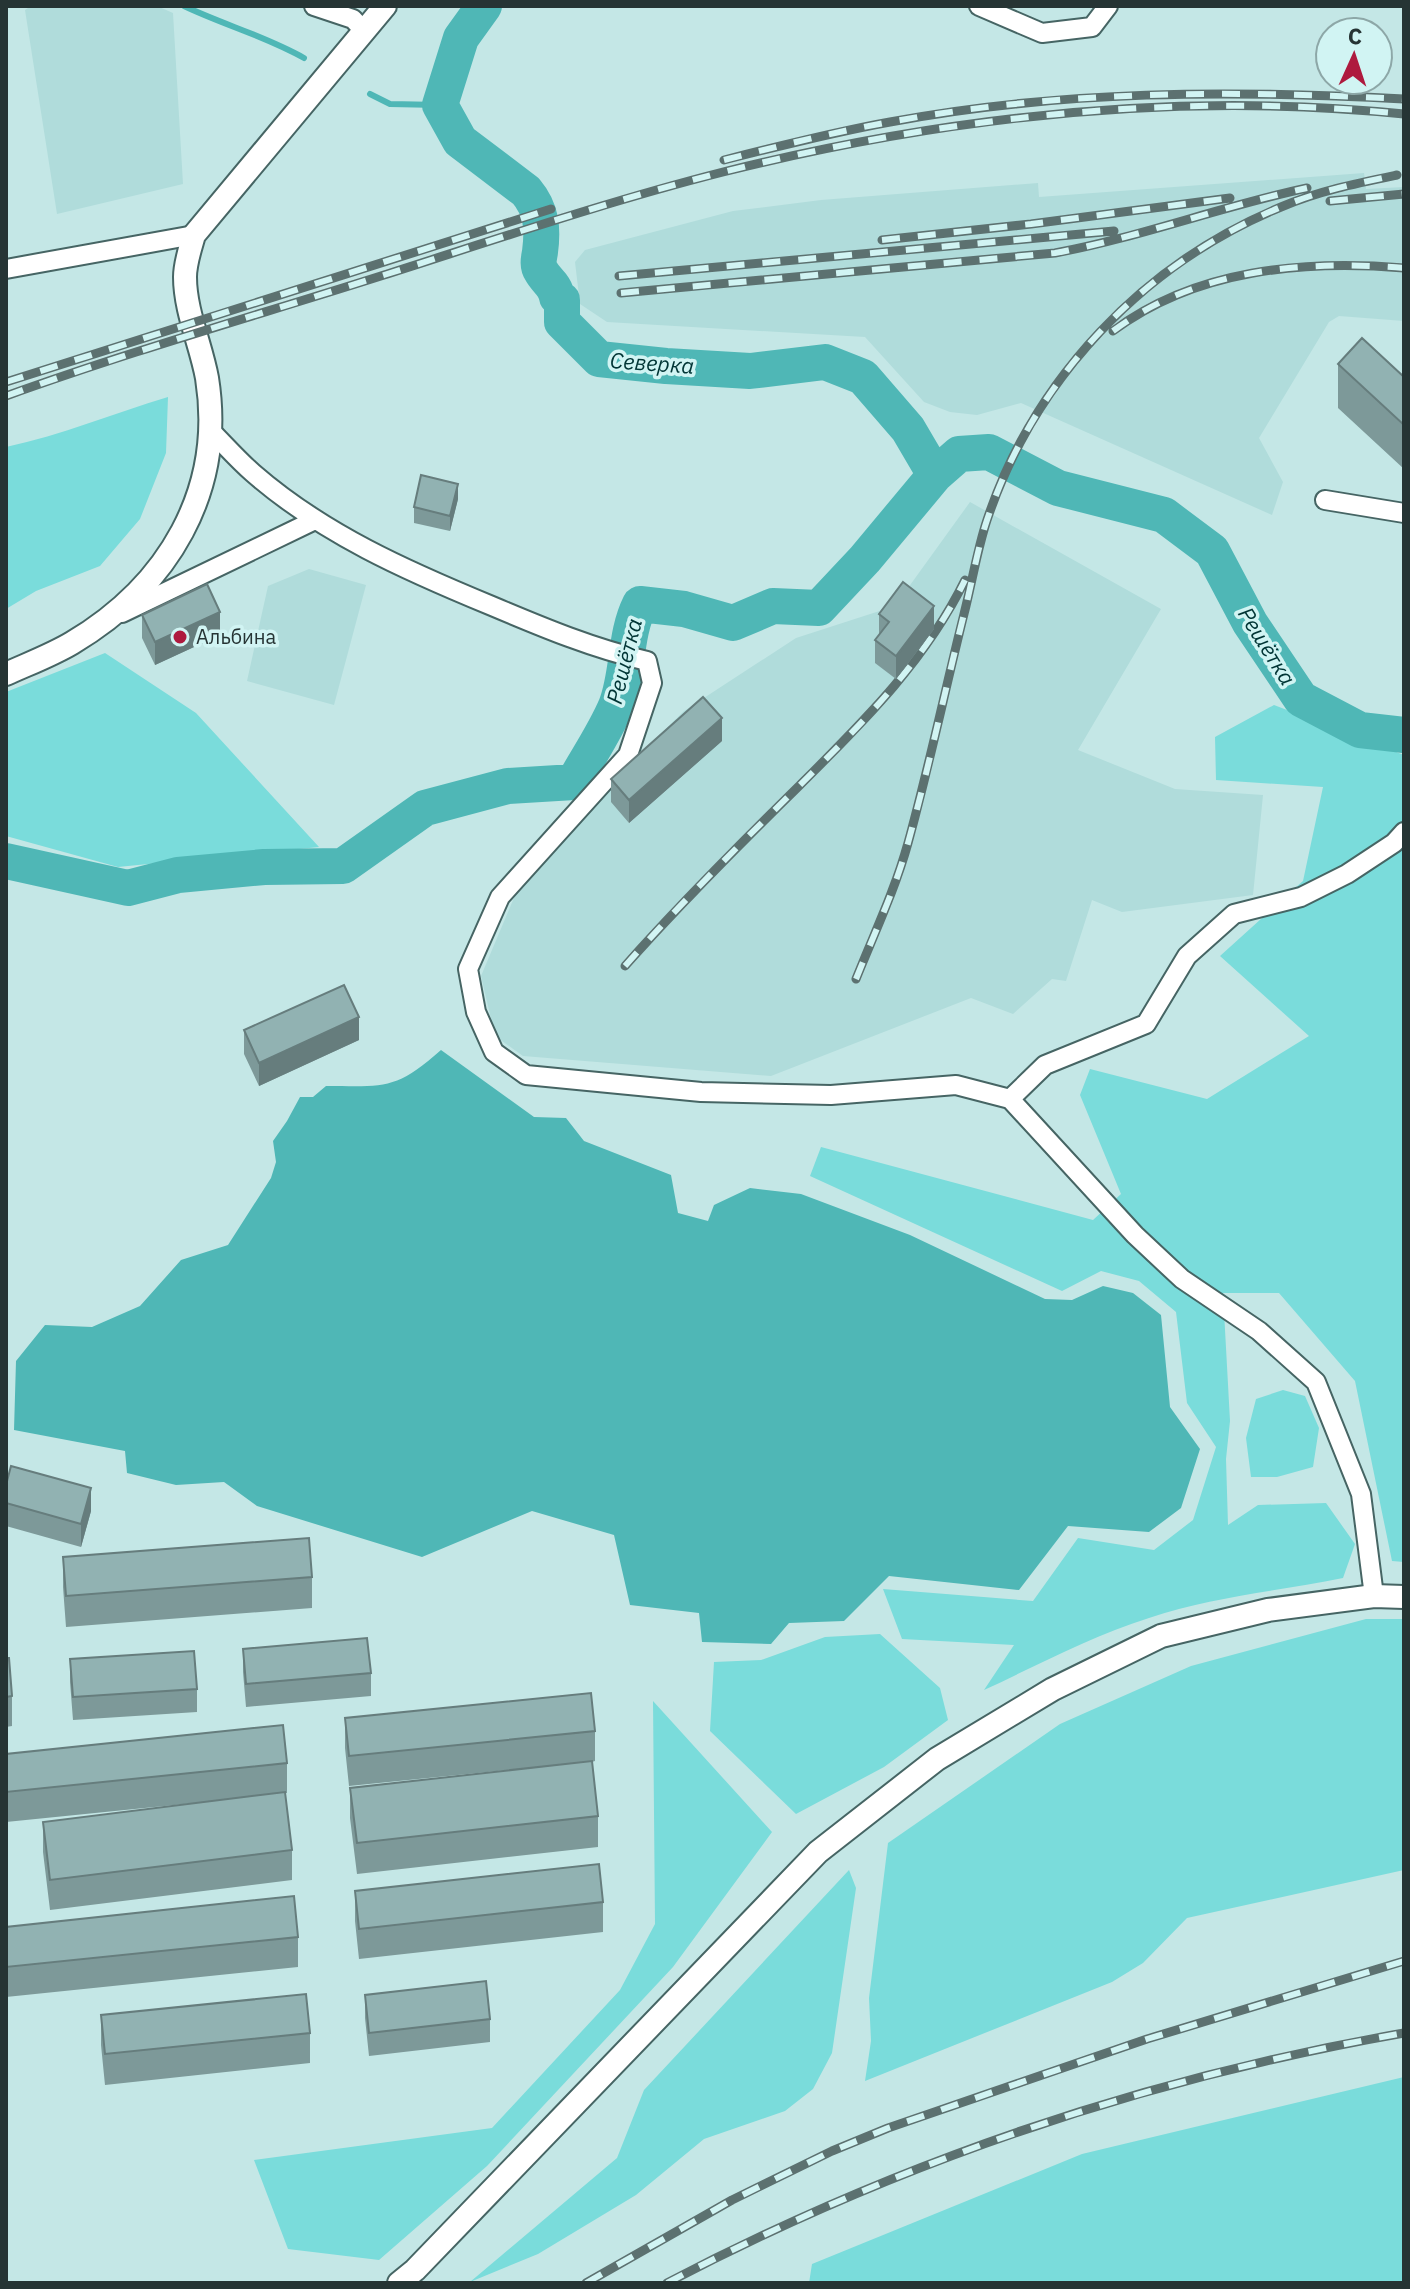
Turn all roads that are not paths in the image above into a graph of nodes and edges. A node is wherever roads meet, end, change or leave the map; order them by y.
1 (314, 6) edge
2 (385, 6) edge
3 (979, 6) edge
4 (1108, 6) edge
5 (365, 32) junction
6 (194, 235) junction
7 (6, 269) edge
8 (210, 430) junction
9 (1325, 500) dead end
10 (1404, 513) edge
11 (315, 520) junction
12 (105, 621) junction
13 (6, 674) edge
14 (1404, 832) edge
15 (1010, 1099) junction
16 (1374, 1596) junction
17 (1404, 1597) edge
18 (399, 2283) edge

1 - 5 street
2 - 5 street
3 - 4 street
5 - 6 street
6 - 7 street
6 - 8 street
8 - 11 street
8 - 12 street
9 - 10 street
11 - 12 street
11 - 15 street
12 - 13 street
14 - 15 street
15 - 16 street
16 - 17 street
16 - 18 street

